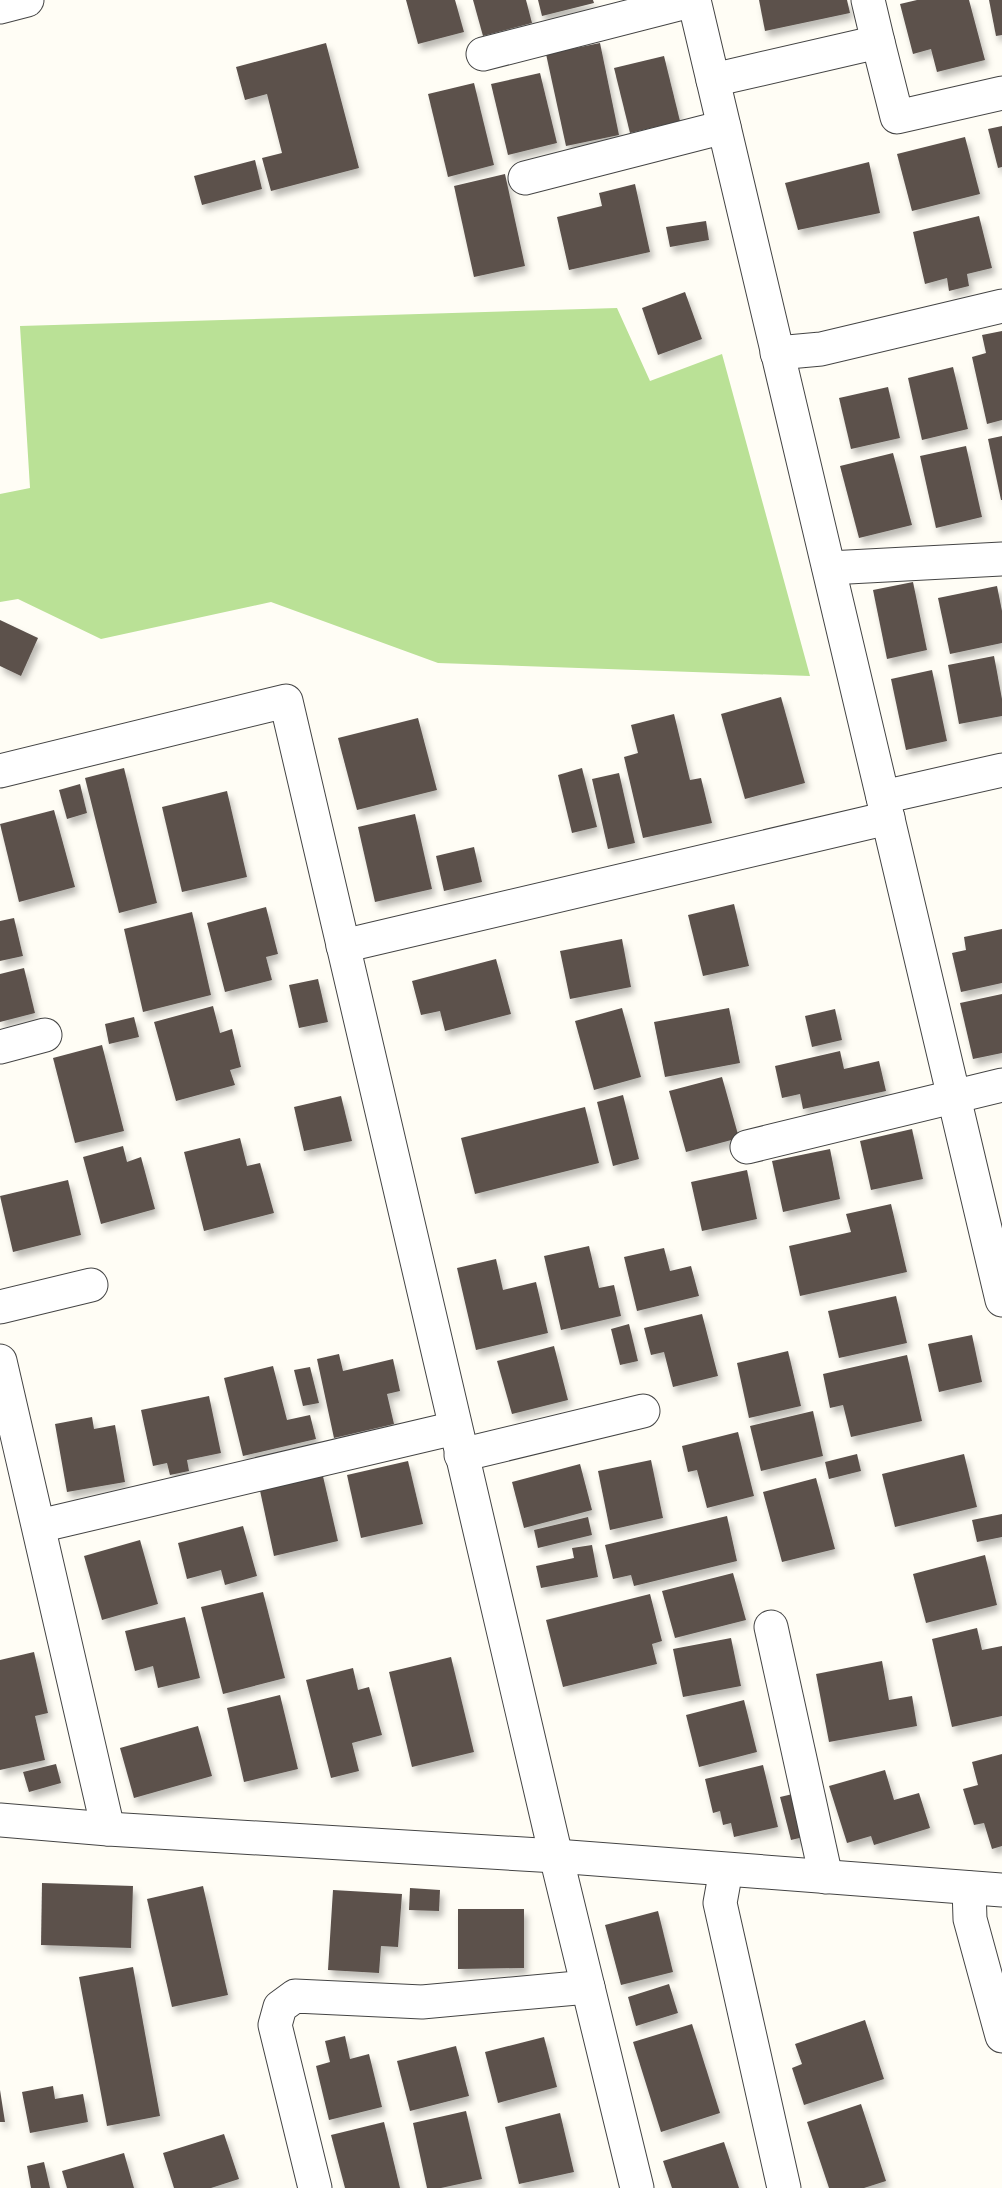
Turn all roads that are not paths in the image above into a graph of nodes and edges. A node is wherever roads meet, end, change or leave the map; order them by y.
1 (27, 0) edge
2 (694, 0) edge
3 (868, 0) edge
4 (0, 7) edge
5 (878, 42) junction
6 (483, 54) dead end
7 (713, 80) junction
8 (1002, 93) edge
9 (724, 127) junction
10 (525, 177) dead end
11 (1002, 306) edge
12 (777, 353) junction
13 (1002, 559) edge
14 (829, 568) junction
15 (1002, 770) edge
16 (0, 771) edge
17 (885, 807) junction
18 (343, 946) junction
19 (45, 1035) dead end
20 (0, 1047) edge
21 (1002, 1085) edge
22 (954, 1097) junction
23 (747, 1147) dead end
24 (91, 1285) dead end
25 (1002, 1300) edge
26 (0, 1307) edge
27 (0, 1361) edge
28 (643, 1411) dead end
29 (458, 1442) junction
30 (39, 1526) junction
31 (771, 1627) dead end
32 (0, 1820) edge
33 (108, 1829) junction
34 (556, 1856) junction
35 (726, 1870) junction
36 (826, 1877) junction
37 (969, 1888) junction
38 (1002, 1890) edge
39 (588, 1987) junction
40 (1002, 2036) edge
41 (315, 2188) edge
42 (637, 2188) edge
43 (784, 2188) edge

1 - 4 street
2 - 6 street
2 - 7 street
3 - 5 street
5 - 7 street
5 - 8 street
7 - 9 street
9 - 10 street
9 - 12 street
11 - 12 street
12 - 14 street
13 - 14 street
14 - 17 street
15 - 17 street
16 - 18 street
17 - 18 street
17 - 22 street
18 - 29 street
19 - 20 street
21 - 22 street
22 - 23 street
22 - 25 street
24 - 26 street
27 - 30 street
28 - 29 street
29 - 30 street
29 - 34 street
30 - 33 street
31 - 36 street
32 - 33 street
33 - 34 street
34 - 35 street
34 - 39 street
35 - 36 street
35 - 43 street
36 - 37 street
37 - 38 street
37 - 40 street
39 - 41 street
39 - 42 street

